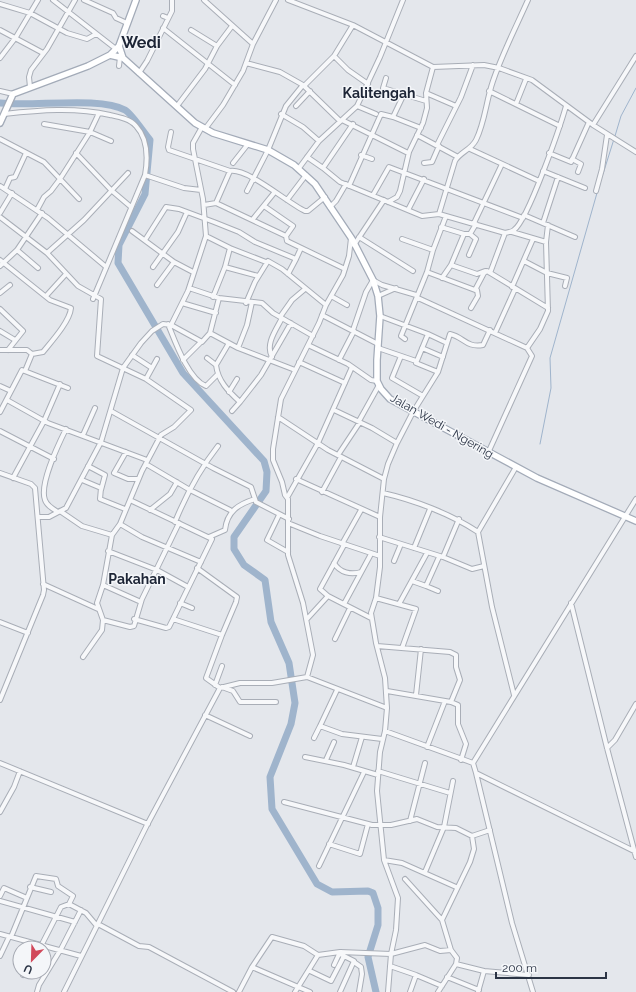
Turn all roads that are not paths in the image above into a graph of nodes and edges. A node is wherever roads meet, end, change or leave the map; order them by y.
1 (2, 0) edge
2 (38, 0) edge
3 (53, 0) edge
4 (75, 0) edge
5 (84, 0) edge
6 (136, 0) edge
7 (172, 0) edge
8 (204, 0) edge
9 (276, 0) edge
10 (291, 0) edge
11 (403, 0) edge
12 (528, 0) edge
13 (0, 4) edge
14 (68, 12) junction
15 (30, 13) junction
16 (163, 16) dead end
17 (168, 18) junction
18 (127, 22) junction
19 (353, 25) junction
20 (232, 26) junction
21 (163, 28) junction
22 (59, 29) junction
23 (0, 30) edge
24 (191, 30) dead end
25 (96, 34) junction
26 (16, 37) junction
27 (387, 41) junction
28 (253, 44) junction
29 (218, 46) junction
30 (118, 48) junction
31 (43, 53) junction
32 (110, 56) junction
33 (334, 56) junction
34 (636, 56) edge
35 (122, 57) junction
36 (0, 58) edge
37 (246, 63) junction
38 (208, 64) junction
39 (473, 65) junction
40 (119, 66) dead end
41 (433, 67) junction
42 (497, 68) junction
43 (139, 72) junction
44 (386, 78) dead end
45 (526, 78) junction
46 (368, 84) junction
47 (235, 85) junction
48 (303, 85) junction
49 (30, 87) junction
50 (0, 91) edge
51 (310, 91) junction
52 (490, 91) junction
53 (426, 93) junction
54 (404, 94) junction
55 (12, 95) junction
56 (426, 101) junction
57 (516, 104) junction
58 (177, 106) junction
59 (296, 106) dead end
60 (357, 106) junction
61 (456, 106) junction
62 (566, 106) junction
63 (99, 113) junction
64 (281, 114) junction
65 (376, 114) dead end
66 (2, 117) edge
67 (393, 117) junction
68 (341, 121) junction
69 (591, 123) junction
70 (44, 124) dead end
71 (352, 124) junction
72 (560, 126) junction
73 (204, 128) junction
74 (421, 128) junction
75 (90, 132) junction
76 (171, 132) dead end
77 (371, 134) junction
78 (417, 135) junction
79 (608, 135) junction
80 (0, 139) edge
81 (110, 141) dead end
82 (319, 141) junction
83 (248, 144) junction
84 (438, 146) junction
85 (470, 149) junction
86 (268, 150) junction
87 (636, 152) edge
88 (26, 153) junction
89 (76, 153) junction
90 (408, 153) junction
91 (549, 153) junction
92 (361, 155) junction
93 (307, 157) junction
94 (458, 157) junction
95 (195, 158) junction
96 (372, 159) dead end
97 (572, 159) junction
98 (233, 163) dead end
99 (424, 163) dead end
100 (502, 164) junction
101 (299, 168) junction
102 (324, 168) junction
103 (544, 171) junction
104 (230, 172) junction
105 (405, 172) junction
106 (578, 172) dead end
107 (128, 174) dead end
108 (306, 174) junction
109 (147, 175) junction
110 (558, 177) junction
111 (255, 179) junction
112 (424, 179) junction
113 (60, 180) junction
114 (539, 181) junction
115 (347, 185) junction
116 (0, 186) edge
117 (447, 188) junction
118 (585, 188) dead end
119 (5, 189) junction
120 (111, 190) junction
121 (201, 190) junction
122 (247, 191) dead end
123 (596, 191) dead end
124 (12, 193) junction
125 (274, 193) junction
126 (373, 195) junction
127 (325, 197) junction
128 (79, 199) dead end
129 (287, 200) junction
130 (386, 201) junction
131 (484, 202) junction
132 (216, 203) junction
133 (204, 205) junction
134 (264, 206) junction
135 (131, 207) junction
136 (330, 207) junction
137 (37, 210) junction
138 (408, 210) junction
139 (187, 212) junction
140 (0, 213) edge
141 (42, 213) junction
142 (439, 214) junction
143 (446, 216) junction
144 (524, 216) junction
145 (0, 217) edge
146 (205, 218) junction
147 (253, 220) junction
148 (543, 223) junction
149 (475, 224) junction
150 (548, 225) junction
151 (441, 227) junction
152 (132, 231) dead end
153 (512, 232) junction
154 (505, 233) junction
155 (69, 234) junction
156 (464, 234) junction
157 (470, 234) junction
158 (206, 236) junction
159 (286, 236) junction
160 (26, 237) junction
161 (359, 237) junction
162 (575, 237) dead end
163 (402, 239) dead end
164 (533, 239) junction
165 (145, 240) junction
166 (352, 241) junction
167 (546, 242) junction
168 (230, 248) junction
169 (301, 248) junction
170 (17, 250) junction
171 (433, 250) junction
172 (47, 253) junction
173 (163, 253) junction
174 (469, 255) dead end
175 (296, 259) junction
176 (524, 261) junction
177 (174, 262) junction
178 (266, 262) junction
179 (1, 263) edge
180 (451, 265) junction
181 (105, 266) junction
182 (153, 267) dead end
183 (225, 267) junction
184 (38, 268) dead end
185 (345, 269) junction
186 (413, 271) dead end
187 (485, 271) junction
188 (193, 272) junction
189 (427, 272) junction
190 (490, 273) junction
191 (547, 273) junction
192 (66, 274) junction
193 (288, 274) junction
194 (258, 276) junction
195 (442, 278) junction
196 (373, 280) junction
197 (10, 285) dead end
198 (157, 285) dead end
199 (565, 286) dead end
200 (189, 288) junction
201 (396, 288) junction
202 (514, 288) junction
203 (305, 289) junction
204 (477, 290) junction
205 (0, 293) edge
206 (46, 296) junction
207 (94, 296) junction
208 (331, 296) junction
209 (378, 296) junction
210 (213, 297) junction
211 (417, 297) junction
212 (219, 298) junction
213 (252, 302) junction
214 (182, 303) junction
215 (246, 303) junction
216 (326, 305) junction
217 (347, 305) dead end
218 (471, 308) dead end
219 (548, 308) junction
220 (0, 309) edge
221 (216, 313) junction
222 (326, 316) junction
223 (380, 316) junction
224 (281, 317) junction
225 (291, 323) junction
226 (167, 324) junction
227 (405, 324) junction
228 (353, 330) junction
229 (490, 330) junction
230 (0, 331) edge
231 (210, 333) junction
232 (495, 333) junction
233 (428, 334) junction
234 (313, 336) junction
235 (405, 339) dead end
236 (15, 340) junction
237 (201, 342) junction
238 (229, 343) junction
239 (447, 343) junction
240 (310, 345) junction
241 (378, 346) junction
242 (238, 348) junction
243 (422, 348) junction
244 (527, 348) junction
245 (0, 350) edge
246 (8, 350) junction
247 (32, 354) junction
248 (132, 355) junction
249 (400, 356) junction
250 (443, 357) junction
251 (157, 358) dead end
252 (207, 358) dead end
253 (271, 358) junction
254 (183, 360) junction
255 (339, 360) junction
256 (416, 361) junction
257 (300, 363) junction
258 (216, 365) junction
259 (352, 367) junction
260 (123, 368) junction
261 (152, 368) junction
262 (295, 370) junction
263 (25, 371) junction
264 (438, 372) junction
265 (217, 375) junction
266 (146, 379) junction
267 (237, 379) dead end
268 (345, 383) junction
269 (378, 383) junction
270 (60, 384) junction
271 (0, 386) edge
272 (68, 388) dead end
273 (11, 392) junction
274 (229, 392) junction
275 (423, 396) junction
276 (7, 400) junction
277 (240, 402) junction
278 (95, 408) dead end
279 (334, 410) junction
280 (111, 411) junction
281 (0, 412) edge
282 (232, 412) dead end
283 (413, 412) junction
284 (280, 418) junction
285 (44, 421) junction
286 (359, 422) junction
287 (66, 429) junction
288 (0, 431) edge
289 (83, 435) junction
290 (159, 438) junction
291 (101, 442) junction
292 (318, 443) junction
293 (397, 443) junction
294 (218, 446) dead end
295 (30, 447) junction
296 (126, 452) junction
297 (488, 453) junction
298 (340, 456) junction
299 (54, 459) junction
300 (146, 462) junction
301 (205, 464) junction
302 (88, 466) junction
303 (516, 467) junction
304 (0, 473) edge
305 (13, 478) junction
306 (384, 478) junction
307 (138, 479) junction
308 (296, 479) junction
309 (82, 480) junction
310 (177, 482) junction
311 (44, 490) junction
312 (101, 490) junction
313 (190, 490) junction
314 (35, 492) junction
315 (322, 492) junction
316 (383, 493) junction
317 (287, 496) junction
318 (636, 499) edge
319 (130, 500) junction
320 (257, 502) junction
321 (125, 509) junction
322 (430, 509) junction
323 (150, 510) junction
324 (230, 510) dead end
325 (361, 510) junction
326 (59, 512) junction
327 (279, 515) junction
328 (38, 517) junction
329 (380, 517) junction
330 (626, 517) junction
331 (287, 520) junction
332 (459, 520) junction
333 (636, 521) edge
334 (177, 523) junction
335 (120, 524) junction
336 (478, 532) junction
337 (112, 535) junction
338 (209, 537) junction
339 (379, 537) junction
340 (401, 544) junction
341 (343, 545) junction
342 (167, 548) junction
343 (414, 548) junction
344 (108, 551) junction
345 (288, 552) junction
346 (427, 553) junction
347 (371, 554) junction
348 (380, 556) junction
349 (442, 557) junction
350 (394, 561) dead end
351 (201, 562) junction
352 (334, 563) junction
353 (484, 566) junction
354 (197, 568) junction
355 (156, 570) junction
356 (361, 572) junction
357 (412, 581) junction
358 (43, 584) junction
359 (102, 585) junction
360 (426, 586) junction
361 (188, 587) junction
362 (438, 591) dead end
363 (328, 596) junction
364 (376, 598) junction
365 (141, 602) junction
366 (180, 603) junction
367 (571, 603) junction
368 (344, 604) junction
369 (399, 604) junction
370 (192, 608) dead end
371 (350, 608) junction
372 (98, 609) junction
373 (371, 618) junction
374 (134, 619) junction
375 (173, 619) junction
376 (307, 619) junction
377 (103, 620) junction
378 (0, 622) edge
379 (28, 633) junction
380 (222, 635) junction
381 (335, 640) dead end
382 (377, 646) junction
383 (402, 648) junction
384 (421, 649) junction
385 (83, 657) dead end
386 (222, 666) dead end
387 (307, 677) junction
388 (215, 685) junction
389 (221, 688) junction
390 (337, 690) junction
391 (387, 690) junction
392 (416, 695) junction
393 (514, 695) junction
394 (0, 700) edge
395 (445, 701) junction
396 (276, 702) dead end
397 (451, 702) junction
398 (636, 704) edge
399 (387, 708) junction
400 (205, 715) junction
401 (320, 726) junction
402 (385, 731) junction
403 (250, 736) dead end
404 (362, 737) junction
405 (314, 738) dead end
406 (382, 739) junction
407 (334, 742) dead end
408 (427, 747) junction
409 (607, 748) junction
410 (305, 757) dead end
411 (326, 760) junction
412 (461, 760) junction
413 (0, 763) edge
414 (425, 763) dead end
415 (473, 763) junction
416 (353, 767) junction
417 (20, 772) junction
418 (364, 772) junction
419 (378, 773) junction
420 (476, 773) junction
421 (453, 781) dead end
422 (420, 783) junction
423 (450, 793) junction
424 (284, 802) dead end
425 (0, 812) edge
426 (342, 817) junction
427 (410, 821) junction
428 (148, 824) junction
429 (368, 824) junction
430 (381, 826) junction
431 (444, 827) junction
432 (490, 830) junction
433 (472, 836) junction
434 (329, 844) junction
435 (635, 851) edge
436 (636, 857) edge
437 (384, 860) junction
438 (319, 866) dead end
439 (426, 872) junction
440 (405, 879) dead end
441 (30, 887) junction
442 (456, 887) junction
443 (51, 892) dead end
444 (0, 896) edge
445 (27, 898) junction
446 (0, 901) edge
447 (69, 904) junction
448 (24, 908) junction
449 (81, 910) junction
450 (56, 916) junction
451 (442, 920) junction
452 (75, 922) junction
453 (98, 925) junction
454 (0, 934) edge
455 (10, 937) junction
456 (19, 940) edge
457 (44, 940) edge
458 (52, 948) edge
459 (61, 949) junction
460 (452, 950) junction
461 (341, 952) junction
462 (389, 954) junction
463 (318, 955) junction
464 (0, 956) edge
465 (81, 956) junction
466 (344, 956) junction
467 (354, 962) junction
468 (456, 964) junction
469 (334, 965) dead end
470 (390, 966) junction
471 (252, 967) junction
472 (310, 970) junction
473 (484, 971) junction
474 (416, 975) junction
475 (529, 975) junction
476 (447, 977) junction
477 (299, 986) junction
478 (442, 986) junction
479 (478, 991) edge
480 (37, 992) edge
481 (64, 992) edge
482 (233, 992) edge
483 (239, 992) edge
484 (295, 992) edge
485 (310, 992) edge
486 (340, 992) edge
487 (358, 992) edge
488 (388, 992) edge
489 (410, 992) edge
490 (438, 992) edge
491 (533, 992) edge

1 - 13 street
2 - 15 street
3 - 14 street
4 - 14 street
5 - 18 street
6 - 18 main road
7 - 17 street
8 - 20 street
9 - 28 street
10 - 19 street
11 - 27 street
12 - 42 street
13 - 15 street
14 - 22 street
14 - 25 street
15 - 22 street
15 - 26 street
16 - 17 street
17 - 21 street
18 - 30 main road
19 - 27 street
19 - 33 street
20 - 28 street
20 - 29 street
21 - 38 street
21 - 43 street
22 - 25 street
22 - 31 street
23 - 26 street
24 - 29 street
25 - 30 street
26 - 31 street
26 - 36 street
27 - 41 street
27 - 46 street
28 - 37 street
29 - 38 street
30 - 32 main road
30 - 35 main road
31 - 49 street
32 - 35 main road
32 - 49 main road
33 - 46 street
33 - 48 street
34 - 69 street
35 - 40 street
35 - 43 main road
37 - 47 street
37 - 48 street
38 - 47 street
38 - 58 street
39 - 41 street
39 - 42 street
39 - 61 street
41 - 53 street
42 - 45 street
42 - 52 street
43 - 58 main road
44 - 54 street
45 - 57 street
45 - 62 street
46 - 60 street
47 - 73 street
48 - 51 street
48 - 64 street
49 - 55 main road
50 - 55 street
51 - 59 street
51 - 68 street
52 - 57 street
52 - 85 street
53 - 56 street
53 - 61 street
54 - 56 street
54 - 67 street
55 - 66 main road
56 - 74 street
57 - 72 street
58 - 73 main road
60 - 65 street
60 - 68 street
61 - 84 street
62 - 69 street
62 - 72 street
63 - 66 street
63 - 75 street
63 - 109 street
64 - 82 street
64 - 86 street
67 - 74 street
67 - 77 street
68 - 71 street
68 - 82 street
69 - 79 street
69 - 97 street
70 - 75 street
71 - 77 street
71 - 102 street
72 - 91 street
73 - 83 main road
73 - 95 street
74 - 78 street
75 - 81 street
75 - 89 street
76 - 95 street
77 - 90 street
77 - 92 street
78 - 84 street
78 - 90 street
79 - 87 street
79 - 123 street
80 - 88 street
82 - 93 street
83 - 86 main road
83 - 98 street
84 - 94 street
84 - 99 street
85 - 94 street
85 - 100 street
86 - 101 main road
86 - 111 street
88 - 113 street
88 - 119 street
89 - 113 street
89 - 120 street
90 - 105 street
91 - 97 street
91 - 103 street
92 - 96 street
92 - 115 street
93 - 101 street
93 - 102 street
94 - 117 street
95 - 104 street
95 - 121 street
97 - 106 street
100 - 114 street
100 - 131 street
101 - 108 main road
102 - 115 street
103 - 110 street
103 - 114 street
104 - 111 street
104 - 132 street
105 - 112 street
105 - 126 street
105 - 130 street
107 - 120 street
108 - 127 main road
108 - 129 street
109 - 121 street
109 - 135 street
110 - 118 street
110 - 148 street
111 - 122 street
111 - 125 street
112 - 117 street
112 - 138 street
113 - 128 street
113 - 137 street
114 - 144 street
115 - 126 street
115 - 136 street
116 - 119 street
117 - 131 street
117 - 142 street
119 - 124 street
120 - 135 street
120 - 155 street
121 - 133 street
124 - 137 street
124 - 140 street
125 - 129 street
125 - 134 street
126 - 130 street
127 - 129 street
127 - 136 main road
130 - 138 street
130 - 161 street
131 - 144 street
131 - 149 street
132 - 133 street
132 - 147 street
133 - 146 street
134 - 147 street
134 - 159 street
135 - 181 street
136 - 166 main road
137 - 141 street
138 - 142 street
139 - 146 street
139 - 165 street
139 - 173 street
141 - 155 street
141 - 160 street
142 - 143 street
143 - 149 street
143 - 151 street
144 - 148 street
144 - 153 street
145 - 160 street
146 - 158 street
146 - 175 street
147 - 159 street
148 - 150 street
149 - 154 street
149 - 157 street
150 - 162 street
150 - 167 street
151 - 156 street
151 - 171 street
152 - 165 street
153 - 154 street
153 - 164 street
154 - 190 street
155 - 172 street
155 - 181 street
156 - 157 street
156 - 180 street
157 - 174 street
158 - 168 street
158 - 188 street
159 - 169 street
160 - 170 street
160 - 172 street
161 - 166 street
161 - 186 street
163 - 171 street
164 - 167 street
164 - 176 street
165 - 173 street
166 - 185 street
166 - 196 main road
167 - 191 street
168 - 178 street
168 - 183 street
169 - 175 street
169 - 185 street
170 - 179 street
170 - 184 street
171 - 189 street
172 - 192 street
173 - 177 street
173 - 182 street
175 - 193 street
176 - 191 street
176 - 202 street
177 - 188 street
177 - 198 street
178 - 193 street
178 - 194 street
179 - 206 street
180 - 187 street
180 - 195 street
181 - 207 street
183 - 194 street
183 - 210 street
185 - 208 street
187 - 190 street
187 - 204 street
188 - 200 street
189 - 195 street
189 - 211 street
190 - 202 street
191 - 199 street
191 - 219 street
192 - 206 street
192 - 207 street
193 - 203 street
194 - 215 street
195 - 204 street
196 - 201 street
196 - 209 main road
196 - 228 street
197 - 205 street
200 - 210 street
200 - 214 street
201 - 209 street
201 - 211 street
202 - 219 street
202 - 232 street
203 - 216 street
203 - 224 street
204 - 218 street
206 - 247 street
207 - 260 street
208 - 216 street
208 - 217 street
209 - 223 main road
210 - 212 street
211 - 227 street
211 - 229 street
212 - 215 street
212 - 221 street
213 - 215 street
213 - 224 street
213 - 242 street
214 - 221 street
214 - 226 street
216 - 222 street
219 - 244 street
220 - 236 street
221 - 231 street
222 - 228 street
222 - 234 street
223 - 227 street
223 - 241 main road
224 - 225 street
224 - 253 street
225 - 234 street
225 - 253 street
226 - 237 street
226 - 248 street
226 - 254 street
227 - 233 street
227 - 235 street
228 - 241 street
228 - 255 street
229 - 232 street
229 - 239 street
230 - 236 street
231 - 237 street
231 - 238 street
232 - 244 street
233 - 239 street
233 - 243 street
234 - 240 street
236 - 246 street
237 - 254 street
238 - 242 street
238 - 258 street
239 - 250 street
240 - 255 street
240 - 257 street
241 - 249 street
241 - 269 main road
242 - 253 street
243 - 250 street
243 - 256 street
244 - 297 street
245 - 246 street
246 - 247 street
247 - 263 street
248 - 260 street
248 - 261 street
249 - 256 street
249 - 275 street
250 - 264 street
251 - 261 street
252 - 258 street
253 - 262 street
253 - 277 street
254 - 265 street
255 - 259 street
256 - 264 street
257 - 262 street
257 - 268 street
258 - 265 street
259 - 268 street
259 - 269 street
260 - 266 street
260 - 280 street
261 - 266 street
262 - 284 street
263 - 270 street
263 - 273 street
264 - 275 street
265 - 274 street
266 - 290 street
267 - 274 street
268 - 279 street
269 - 283 main road, Jalan Wedi - Ngering
269 - 286 street
270 - 272 street
270 - 285 street
271 - 273 street
273 - 276 street
274 - 277 street
275 - 283 street
276 - 281 street
276 - 285 street
277 - 282 street
278 - 289 street
279 - 286 street
279 - 292 street
280 - 290 street
280 - 291 street
283 - 293 street
283 - 297 main road, Jalan Wedi - Ngering
284 - 292 street
284 - 317 street
285 - 287 street
285 - 295 street
286 - 293 street
286 - 298 street
287 - 289 street
287 - 299 street
288 - 295 street
289 - 291 street
290 - 300 street
290 - 301 street
291 - 296 street
291 - 302 street
292 - 298 street
292 - 308 street
293 - 306 street
294 - 301 street
295 - 299 street
295 - 305 street
296 - 300 street
296 - 307 street
297 - 303 main road, Jalan Wedi - Ngering
298 - 306 street
298 - 315 street
299 - 311 street
300 - 307 street
300 - 310 street
301 - 313 street
301 - 320 street
302 - 309 street
302 - 312 street
303 - 330 main road, Jalan Wedi - Ngering
303 - 336 street
304 - 305 street
305 - 314 street
306 - 316 street
307 - 319 street
308 - 315 street
308 - 317 street
309 - 312 street
309 - 326 street
310 - 313 street
310 - 323 street
311 - 314 street
311 - 326 street
312 - 321 street
313 - 324 street
313 - 334 street
314 - 328 street
315 - 325 street
316 - 322 street
316 - 329 street
317 - 331 street
318 - 330 street
319 - 321 street
319 - 323 street
320 - 327 street
320 - 338 street
321 - 335 street
322 - 332 street
322 - 343 street
323 - 334 street
325 - 329 street
325 - 341 street
326 - 328 street
326 - 337 street
327 - 331 street
327 - 345 street
328 - 358 street
329 - 339 street
330 - 333 main road, Jalan Wedi - Ngering
330 - 367 street
331 - 341 street
331 - 345 street
332 - 336 street
332 - 349 street
334 - 338 street
334 - 342 street
335 - 337 street
335 - 342 street
336 - 353 street
337 - 344 street
338 - 351 street
339 - 340 street
339 - 348 street
340 - 343 street
340 - 350 street
341 - 347 street
341 - 352 street
342 - 351 street
342 - 355 street
343 - 346 street
344 - 355 street
344 - 359 street
345 - 376 street
346 - 349 street
346 - 357 street
347 - 348 street
347 - 356 street
348 - 364 street
349 - 353 street
349 - 360 street
351 - 354 street
352 - 356 street
352 - 363 street
353 - 393 street
354 - 361 street
354 - 380 street
355 - 361 street
355 - 365 street
356 - 368 street
357 - 360 street
357 - 369 street
358 - 372 street
358 - 379 street
359 - 365 street
359 - 372 street
360 - 362 street
361 - 366 street
363 - 368 street
363 - 376 street
364 - 369 street
364 - 373 street
365 - 374 street
366 - 370 street
366 - 375 street
367 - 393 street
367 - 409 street
368 - 371 street
369 - 383 street
371 - 373 street
371 - 381 street
372 - 377 street
373 - 382 street
374 - 375 street
374 - 377 street
375 - 380 street
376 - 387 street
377 - 385 street
378 - 379 street
379 - 394 street
380 - 388 street
382 - 383 street
382 - 391 street
383 - 384 street
384 - 392 street
384 - 397 street
386 - 388 street
387 - 389 street
387 - 390 street
388 - 389 street
389 - 396 street
389 - 400 street
390 - 399 street
390 - 401 street
391 - 392 street
391 - 399 street
392 - 395 street
393 - 415 street
395 - 397 street
395 - 408 street
397 - 412 street
398 - 409 street
399 - 402 street
400 - 403 street
400 - 428 street
401 - 404 street
401 - 405 street
402 - 406 street
402 - 408 street
404 - 406 street
404 - 416 street
406 - 419 street
407 - 411 street
408 - 412 street
409 - 435 street
410 - 411 street
411 - 416 street
412 - 415 street
413 - 417 street
414 - 422 street
415 - 420 street
416 - 418 street
417 - 425 street
417 - 428 street
418 - 419 street
418 - 426 street
419 - 422 street
419 - 430 street
420 - 432 street
420 - 435 street
421 - 423 street
422 - 423 street
422 - 427 street
423 - 431 street
424 - 426 street
426 - 429 street
426 - 434 street
427 - 430 street
427 - 431 street
428 - 453 street
429 - 430 street
429 - 434 street
430 - 437 street
431 - 433 street
431 - 439 street
432 - 433 street
432 - 475 street
433 - 442 street
434 - 438 street
435 - 436 street
437 - 439 street
437 - 462 street
439 - 442 street
440 - 451 street
441 - 443 street
441 - 445 street
441 - 447 street
442 - 451 street
444 - 445 street
445 - 448 street
446 - 448 street
447 - 449 street
447 - 450 street
448 - 450 street
448 - 455 street
449 - 452 street
449 - 453 street
450 - 452 street
450 - 457 street
451 - 460 street
452 - 459 street
453 - 465 street
453 - 482 street
454 - 455 street
455 - 456 street
455 - 464 street
458 - 459 street
459 - 465 street
459 - 480 street
460 - 462 street
460 - 468 street
461 - 462 street
461 - 463 street
461 - 466 street
461 - 469 street
462 - 470 street
463 - 471 street
463 - 472 street
465 - 481 street
466 - 467 street
466 - 472 street
467 - 486 street
467 - 487 street
468 - 473 street
468 - 476 street
470 - 474 street
470 - 488 street
471 - 477 street
471 - 483 street
472 - 477 street
473 - 475 street
473 - 479 street
474 - 478 street
474 - 489 street
475 - 491 street
476 - 478 street
476 - 479 street
477 - 484 street
477 - 485 street
478 - 490 street

